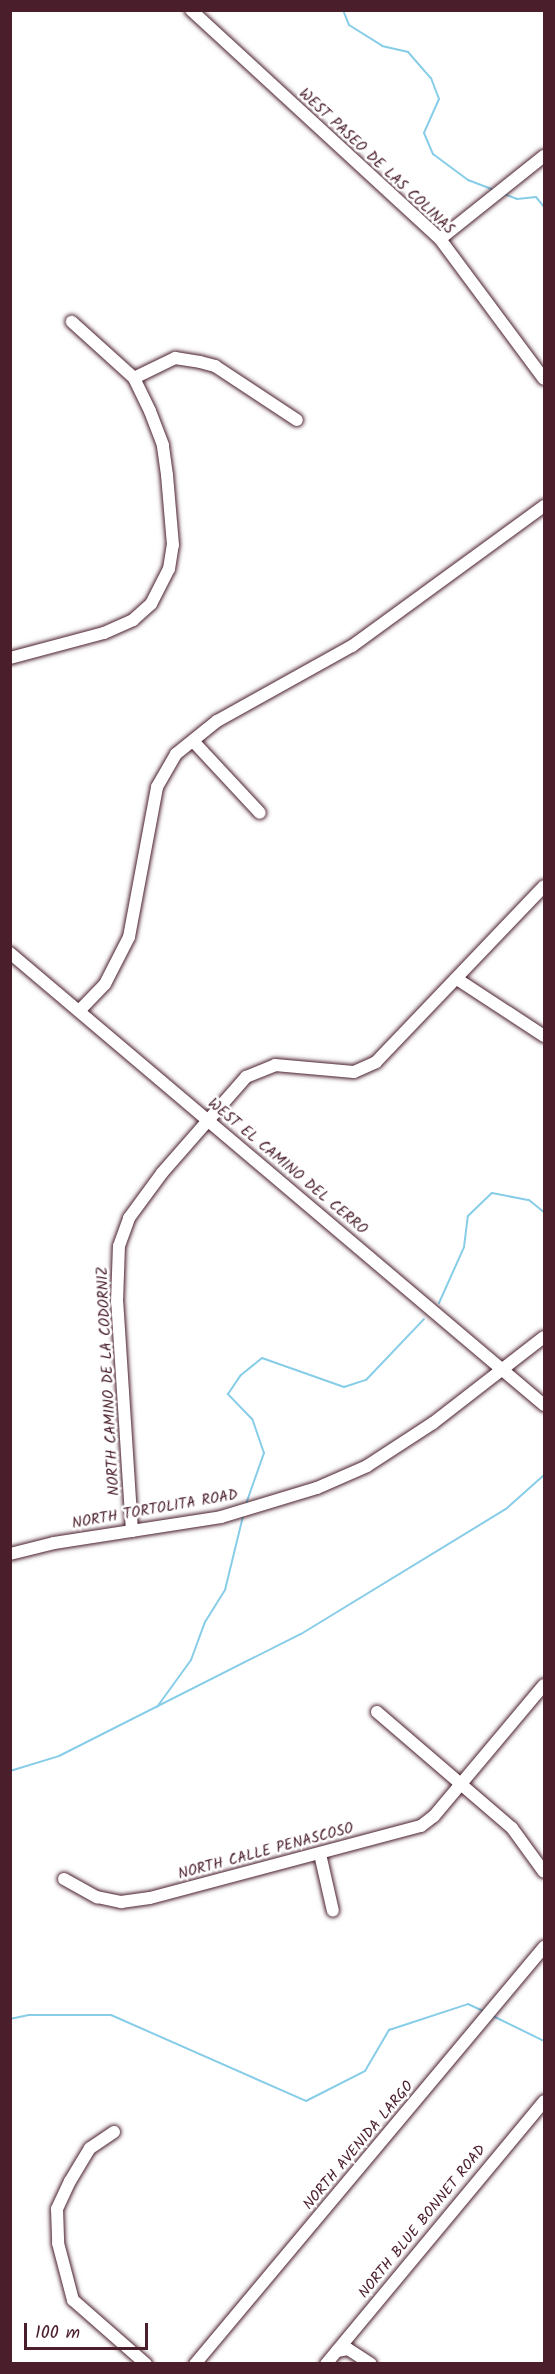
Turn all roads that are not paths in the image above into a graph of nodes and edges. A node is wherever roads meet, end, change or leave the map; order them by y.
1 (191, 10) edge
2 (544, 156) edge
3 (440, 239) junction
4 (72, 322) dead end
5 (134, 378) junction
6 (544, 379) edge
7 (297, 420) dead end
8 (544, 506) edge
9 (10, 658) edge
10 (193, 741) junction
11 (260, 813) dead end
12 (544, 886) edge
13 (10, 952) edge
14 (457, 979) junction
15 (79, 1011) junction
16 (544, 1036) edge
17 (207, 1119) junction
18 (544, 1337) edge
19 (504, 1371) junction
20 (544, 1405) edge
21 (132, 1530) junction
22 (10, 1554) edge
23 (544, 1684) edge
24 (377, 1712) dead end
25 (461, 1783) junction
26 (320, 1854) junction
27 (544, 1872) edge
28 (64, 1879) dead end
29 (333, 1911) dead end
30 (544, 1947) edge
31 (544, 2101) edge
32 (114, 2132) dead end
33 (337, 2351) junction
34 (146, 2364) edge
35 (195, 2364) edge
36 (326, 2364) edge
37 (371, 2364) edge

1 - 3 street, WEST PASEO DE LAS COLINAS
2 - 3 street
3 - 6 street, WEST PASEO DE LAS COLINAS
4 - 5 street
5 - 7 street
5 - 9 street
8 - 10 street
10 - 11 street
10 - 15 street
12 - 14 street, NORTH CAMINO DE LA CODORNIZ
13 - 15 street, WEST EL CAMINO DEL CERRO
14 - 16 street
14 - 17 street, NORTH CAMINO DE LA CODORNIZ
15 - 17 street, WEST EL CAMINO DEL CERRO
17 - 19 street, WEST EL CAMINO DEL CERRO
17 - 21 street, NORTH CAMINO DE LA CODORNIZ
18 - 19 street, NORTH TORTOLITA ROAD
19 - 20 street, WEST EL CAMINO DEL CERRO
19 - 21 street, NORTH TORTOLITA ROAD
21 - 22 street, NORTH TORTOLITA ROAD
23 - 25 street
24 - 25 street
25 - 26 street, NORTH CALLE PENASCOSO
25 - 27 street
26 - 28 street, NORTH CALLE PENASCOSO
26 - 29 street
30 - 35 street, NORTH AVENIDA LARGO
31 - 33 street, NORTH BLUE BONNET ROAD
32 - 34 street
33 - 36 street, NORTH BLUE BONNET ROAD
33 - 37 street

